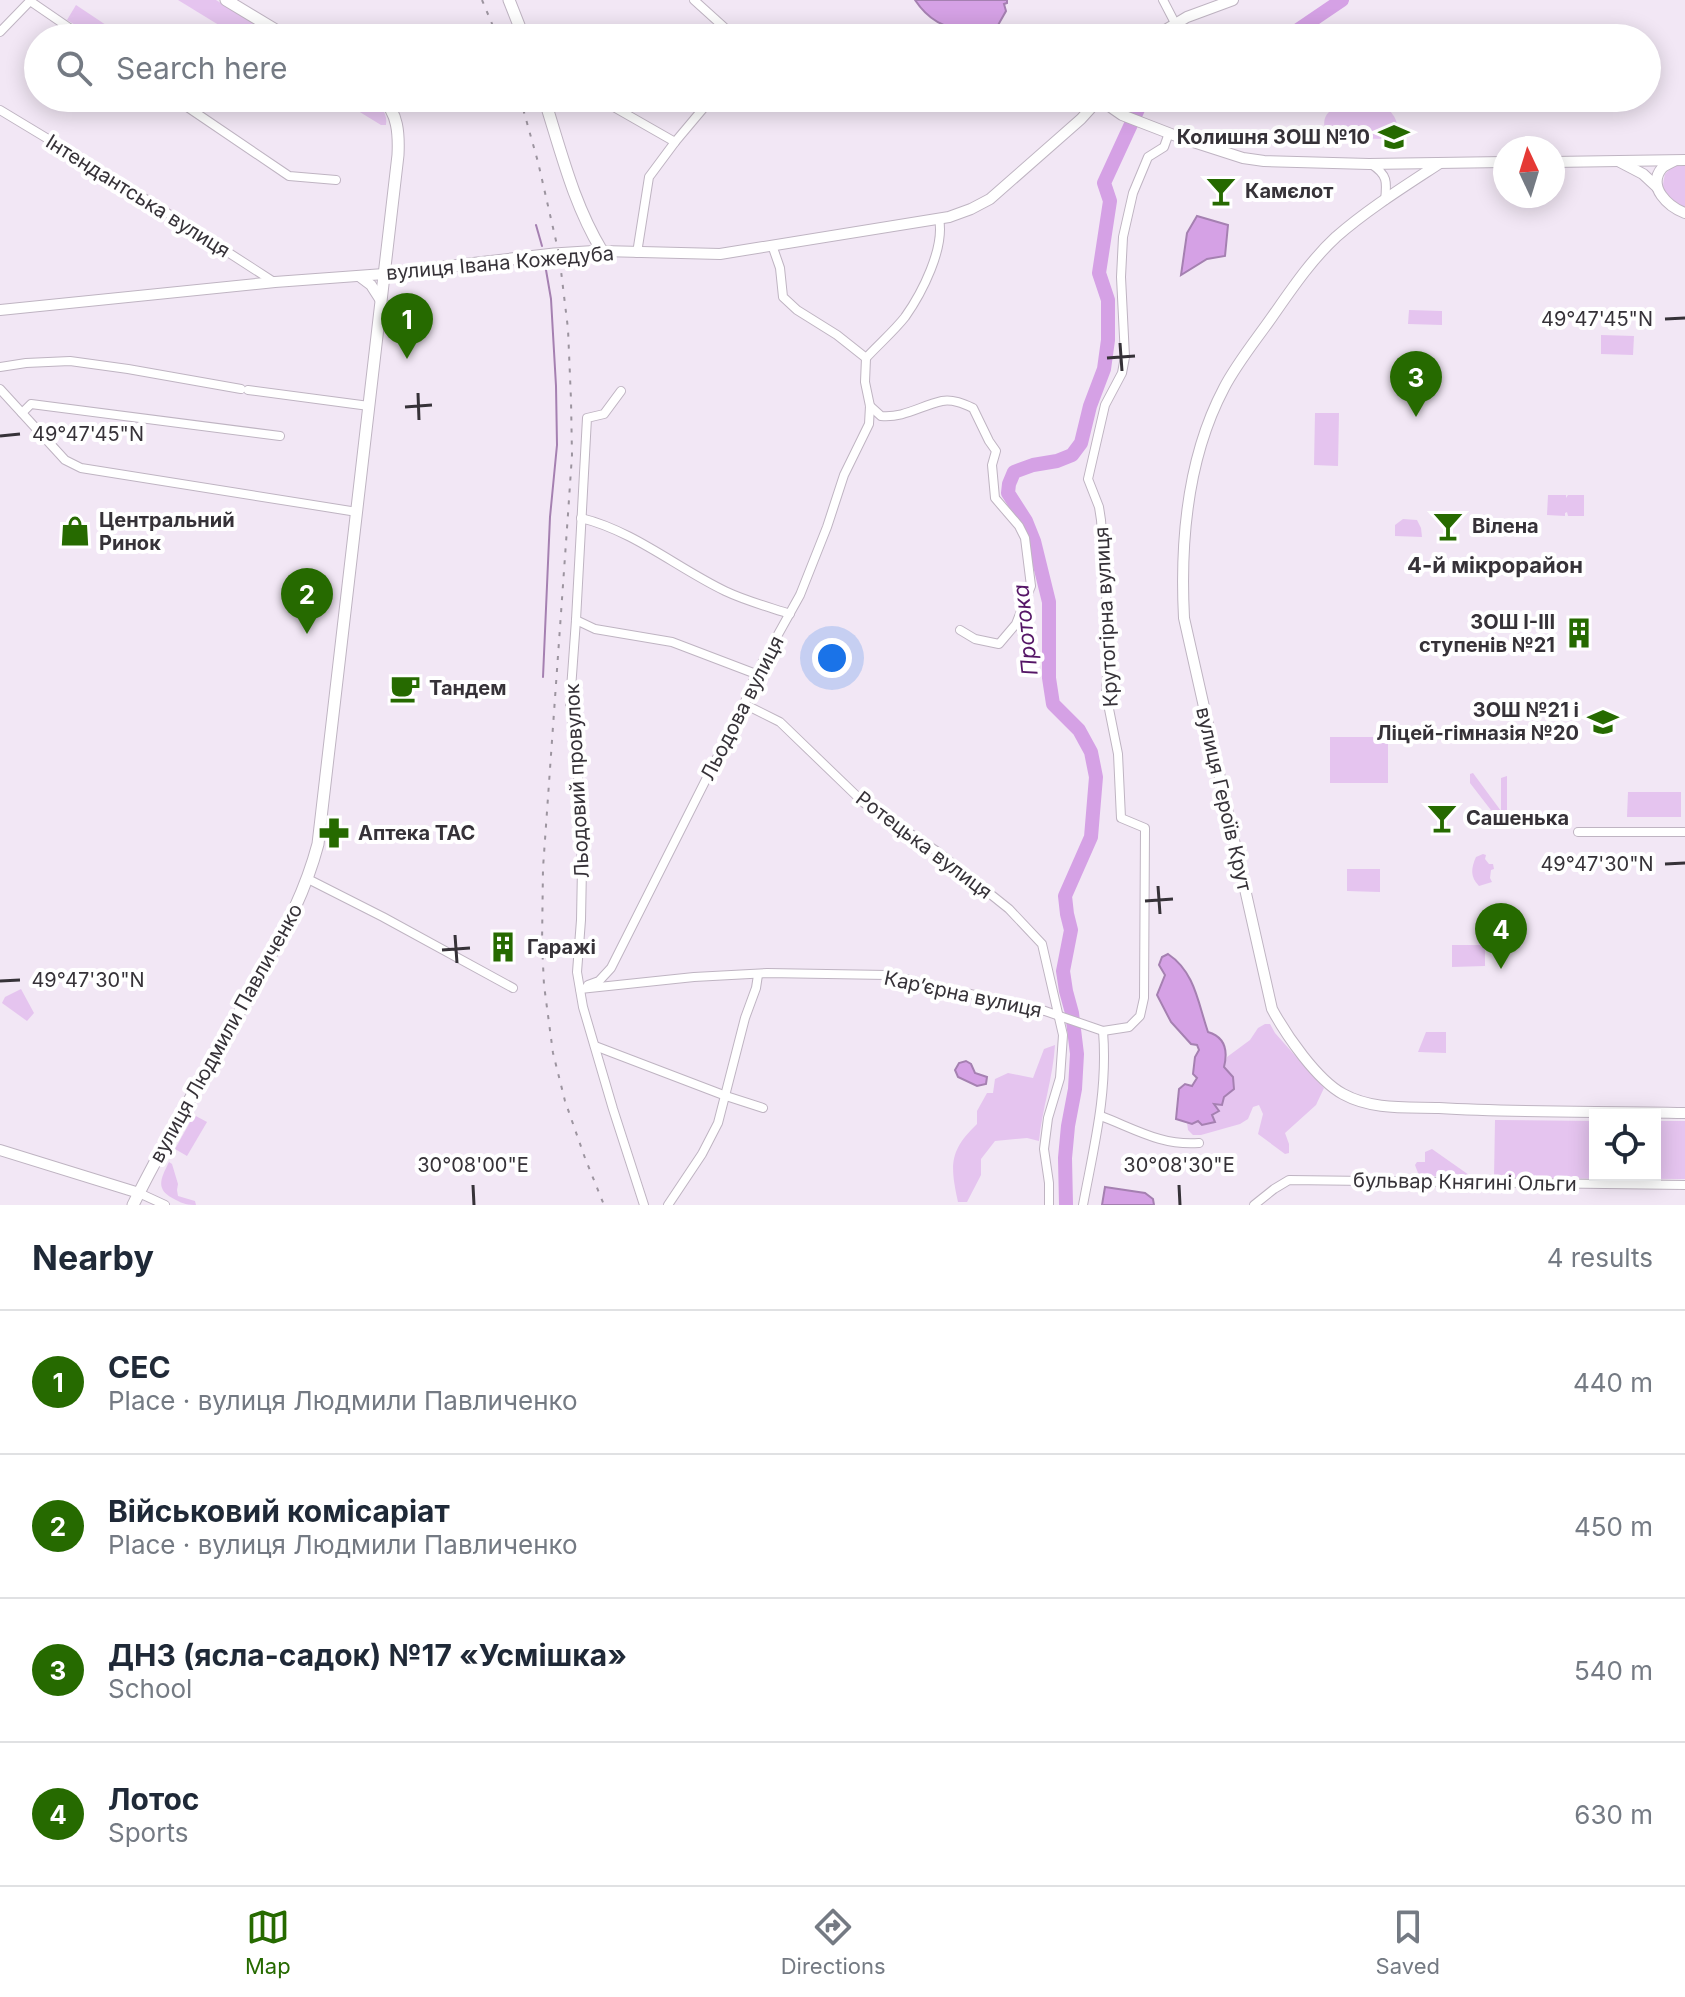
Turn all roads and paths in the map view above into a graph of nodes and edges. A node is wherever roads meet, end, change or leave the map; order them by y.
1 (31, 0) edge
2 (226, 0) edge
3 (509, 0) edge
4 (694, 0) edge
5 (1163, 0) edge
6 (1233, 0) edge
7 (1175, 23) joint
8 (64, 24) edge
9 (266, 24) edge
10 (518, 24) edge
11 (721, 24) edge
12 (0, 32) edge
13 (0, 110) edge
14 (195, 112) edge
15 (392, 112) edge
16 (548, 112) edge
17 (622, 112) edge
18 (700, 112) edge
19 (1087, 112) edge
20 (1118, 112) edge
21 (1169, 133) junction
22 (675, 142) junction
23 (1683, 160) edge
24 (1618, 161) junction
25 (1493, 162) edge
26 (1565, 162) edge
27 (1440, 163) junction
28 (1369, 164) junction
29 (336, 180) dead end
30 (1657, 187) junction
31 (1385, 200) junction
32 (1683, 214) edge
33 (939, 219) junction
34 (772, 245) junction
35 (387, 250) junction
36 (602, 251) junction
37 (637, 253) junction
38 (405, 271) junction
39 (384, 274) junction
40 (362, 275) junction
41 (275, 282) junction
42 (381, 294) junction
43 (0, 310) edge
44 (866, 358) junction
45 (0, 367) edge
46 (0, 389) edge
47 (621, 391) dead end
48 (369, 406) junction
49 (870, 406) junction
50 (22, 413) junction
51 (280, 436) dead end
52 (357, 512) junction
53 (581, 518) junction
54 (790, 614) junction
55 (576, 620) junction
56 (960, 630) dead end
57 (756, 674) junction
58 (744, 704) junction
59 (1578, 832) dead end
60 (1685, 832) edge
61 (308, 879) junction
62 (758, 975) junction
63 (513, 988) dead end
64 (580, 989) junction
65 (1059, 1017) junction
66 (1103, 1031) junction
67 (595, 1046) junction
68 (726, 1096) junction
69 (763, 1108) dead end
70 (1685, 1113) edge
71 (1101, 1116) junction
72 (1199, 1143) dead end
73 (0, 1150) edge
74 (146, 1179) junction
75 (1685, 1185) edge
76 (120, 1188) junction
77 (156, 1201) junction
78 (134, 1202) edge
79 (165, 1205) edge
80 (644, 1205) edge
81 (668, 1205) edge
82 (1049, 1205) edge
83 (1083, 1205) edge
84 (1254, 1205) edge

1 - 8 street
1 - 12 street
2 - 9 main road
3 - 10 main road
4 - 11 street
5 - 7 street
6 - 7 street
13 - 41 street, Інтендантська вулиця
14 - 29 street
15 - 35 main road, вулиця Людмили Павличенко
16 - 36 main road
17 - 22 street
18 - 22 street
19 - 33 street, вулиця Івана Кожедуба
20 - 21 street
21 - 28 street
21 - 66 street, Крутогірна вулиця
22 - 37 street
23 - 24 street
23 - 30 street
24 - 26 street
24 - 30 street
25 - 27 street
27 - 28 street
27 - 31 street, вулиця Героїв Крут
28 - 31 street
30 - 32 street
31 - 70 street, вулиця Героїв Крут
33 - 34 street, вулиця Івана Кожедуба
33 - 44 street
34 - 37 street, вулиця Івана Кожедуба
34 - 44 street
35 - 38 main road
35 - 39 main road, вулиця Людмили Павличенко
35 - 40 street
36 - 37 street, вулиця Івана Кожедуба
36 - 38 main road, вулиця Івана Кожедуба
38 - 39 main road, вулиця Івана Кожедуба
38 - 42 main road
39 - 40 street, вулиця Івана Кожедуба
39 - 42 main road, вулиця Людмили Павличенко
40 - 41 street, вулиця Івана Кожедуба
40 - 42 street
41 - 43 street, вулиця Івана Кожедуба
42 - 48 main road, вулиця Людмили Павличенко
44 - 49 street, Льодова вулиця
45 - 48 street
46 - 50 street
47 - 53 street, Льодовий провулок
48 - 52 main road, вулиця Людмили Павличенко
49 - 54 street, Льодова вулиця
49 - 56 street
50 - 51 street
50 - 52 street
52 - 61 main road, вулиця Людмили Павличенко
53 - 54 street
53 - 55 street, Льодовий провулок
54 - 57 street, Льодова вулиця
55 - 57 street
55 - 64 street, Льодовий провулок
57 - 58 street, Льодова вулиця
58 - 64 street, Льодова вулиця
58 - 65 street, Ротецька вулиця
59 - 60 street
61 - 63 street
61 - 74 main road, вулиця Людмили Павличенко
62 - 64 street, Карʼєрна вулиця
62 - 65 street, Карʼєрна вулиця
62 - 68 street
64 - 67 street, Льодовий провулок
65 - 66 street
65 - 82 street, Карʼєрна вулиця
66 - 71 street
67 - 68 street
67 - 80 street, Льодовий провулок
68 - 69 street
68 - 81 street
71 - 72 street
71 - 83 street
73 - 76 street
74 - 76 street
74 - 77 street
74 - 78 main road, вулиця Людмили Павличенко
75 - 84 street, бульвар Княгині Ольги
76 - 78 street
77 - 78 street
77 - 79 street

